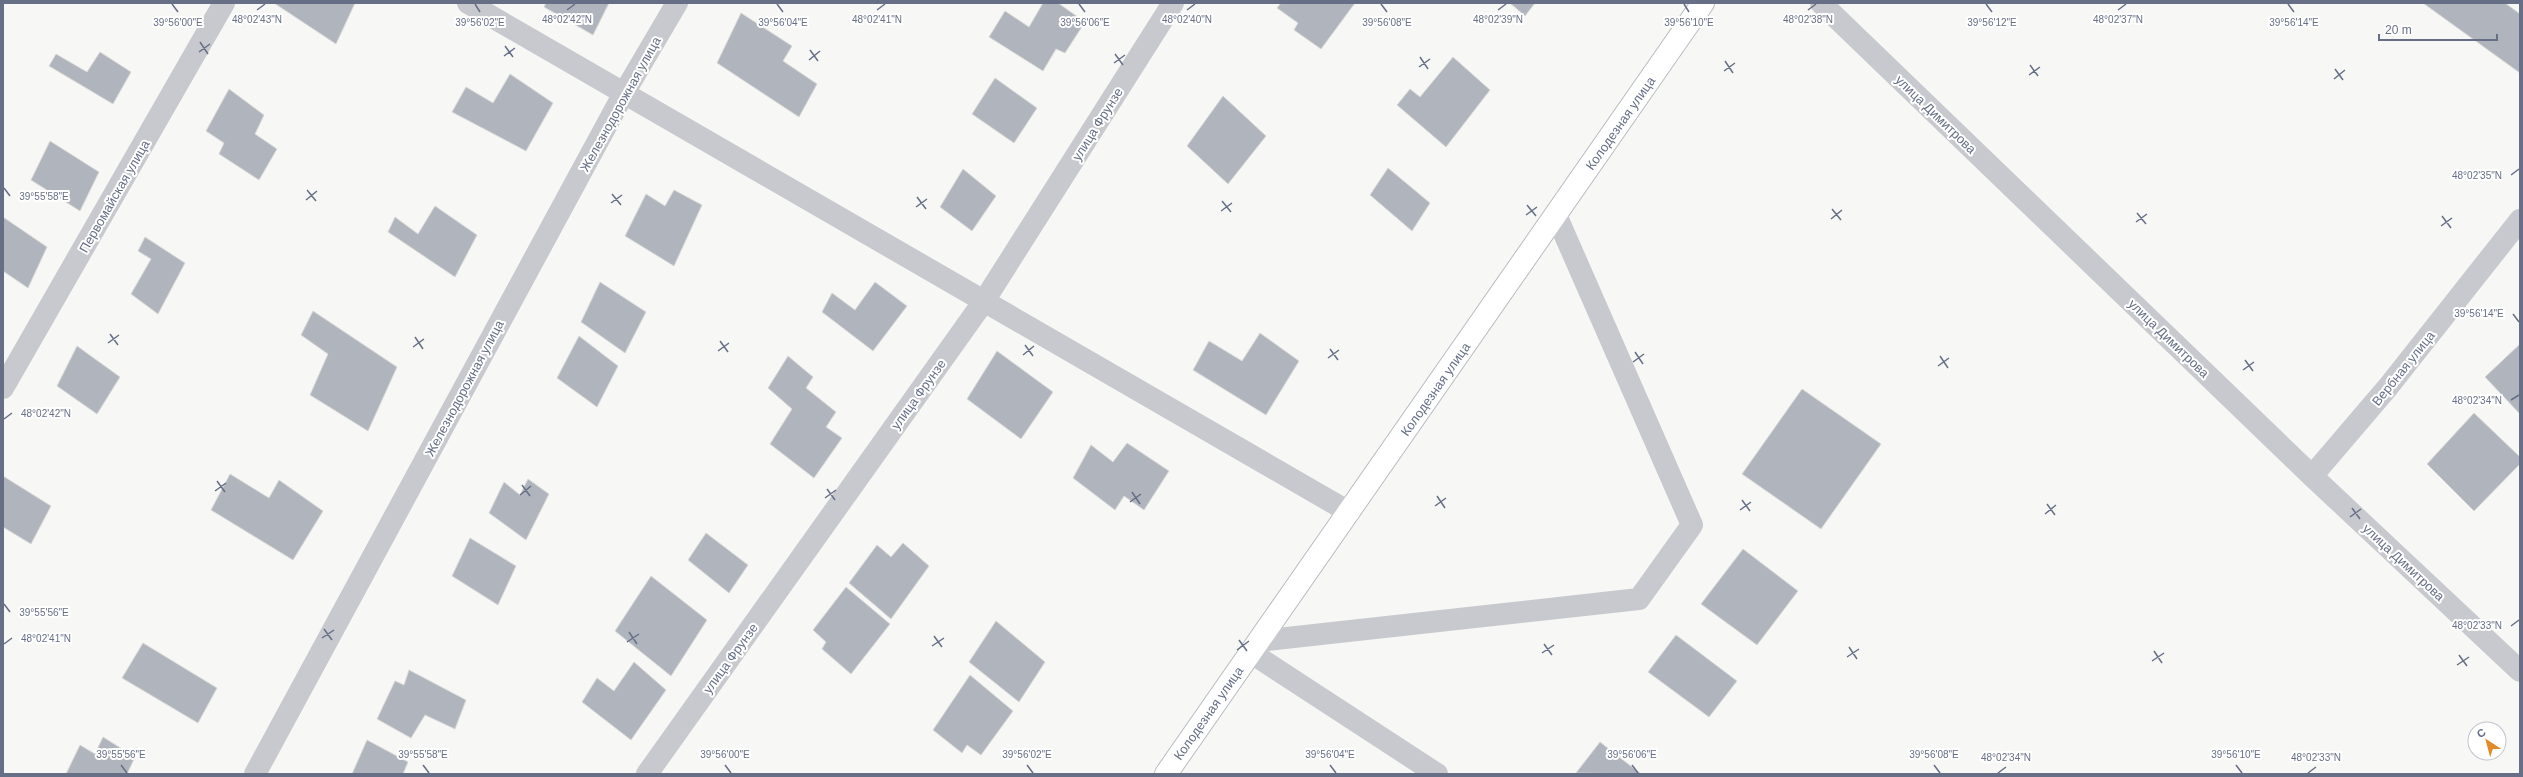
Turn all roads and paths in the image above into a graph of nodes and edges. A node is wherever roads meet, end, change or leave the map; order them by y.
1 (224, 3) edge
2 (468, 3) edge
3 (677, 3) edge
4 (1173, 3) edge
5 (1703, 3) edge
6 (1821, 3) edge
7 (624, 93) junction
8 (1556, 215) junction
9 (2520, 220) edge
10 (984, 301) junction
11 (3, 388) edge
12 (2312, 476) junction
13 (1349, 512) junction
14 (1255, 647) junction
15 (2520, 671) edge
16 (255, 774) edge
17 (646, 774) edge
18 (1166, 774) edge
19 (1437, 774) edge

1 - 11 street, Первомайская улица
2 - 7 street
3 - 7 street, Железнодорожная улица
4 - 10 street, улица Фрунзе
5 - 8 main road, Колодезная улица
6 - 12 street, улица Димитрова
7 - 10 street
7 - 16 street, Железнодорожная улица
8 - 13 main road, Колодезная улица
8 - 14 street
9 - 12 street, Вербная улица
10 - 13 street
10 - 17 street, улица Фрунзе
12 - 15 street, улица Димитрова
13 - 14 main road, Колодезная улица
14 - 18 main road, Колодезная улица
14 - 19 street

